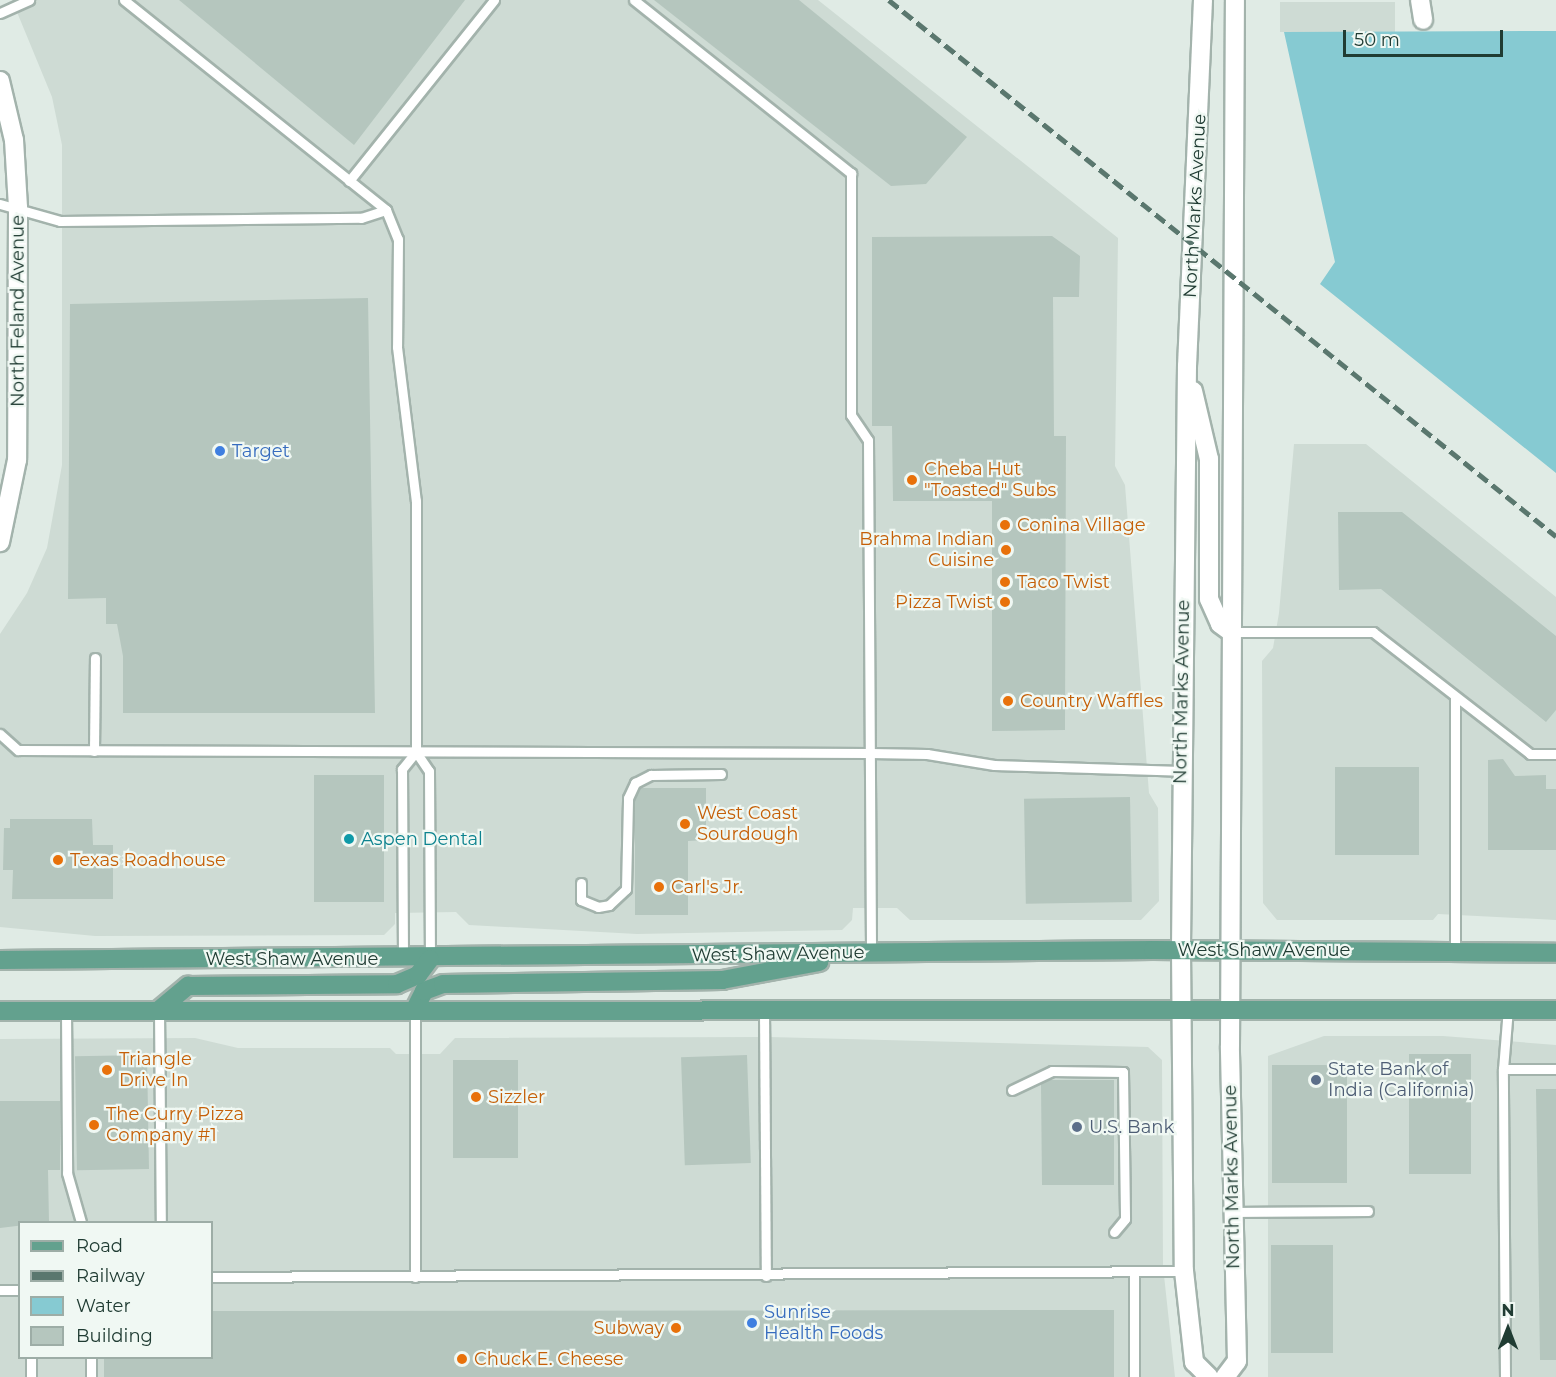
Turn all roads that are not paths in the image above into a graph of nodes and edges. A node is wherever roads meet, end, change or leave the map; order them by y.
1 (29, 0) edge
2 (124, 0) edge
3 (494, 0) edge
4 (634, 0) edge
5 (1203, 0) edge
6 (1235, 0) edge
7 (1420, 0) edge
8 (0, 13) edge
9 (1423, 20) dead end
10 (0, 81) edge
11 (349, 181) junction
12 (9, 206) edge
13 (386, 210) junction
14 (1187, 366) junction
15 (7, 490) edge
16 (0, 542) edge
17 (1231, 632) junction
18 (95, 658) dead end
19 (1455, 698) junction
20 (0, 734) edge
21 (94, 751) junction
22 (416, 752) junction
23 (870, 753) junction
24 (1556, 754) edge
25 (1181, 771) junction
26 (721, 774) dead end
27 (581, 882) dead end
28 (1455, 949) junction
29 (1181, 951) junction
30 (1230, 951) junction
31 (871, 952) junction
32 (1556, 952) edge
33 (403, 958) junction
34 (430, 959) junction
35 (0, 960) edge
36 (1181, 1007) junction
37 (1230, 1007) junction
38 (1508, 1008) junction
39 (415, 1009) junction
40 (66, 1010) junction
41 (159, 1010) junction
42 (764, 1010) junction
43 (1556, 1010) edge
44 (0, 1011) edge
45 (1503, 1069) junction
46 (1556, 1070) edge
47 (1012, 1090) dead end
48 (1368, 1211) dead end
49 (1233, 1212) junction
50 (81, 1221) edge
51 (161, 1221) edge
52 (1114, 1232) dead end
53 (1184, 1271) junction
54 (1134, 1275) junction
55 (766, 1276) junction
56 (213, 1277) edge
57 (415, 1277) junction
58 (0, 1290) edge
59 (18, 1290) edge
60 (31, 1359) edge
61 (91, 1359) edge
62 (31, 1377) edge
63 (91, 1377) edge
64 (1134, 1377) edge
65 (1209, 1377) edge
66 (1225, 1377) edge
67 (1505, 1377) edge

1 - 8 lane
2 - 11 lane
3 - 11 lane
4 - 23 lane
5 - 14 main road, North Marks Avenue
6 - 17 main road, North Marks Avenue
7 - 9 main road
10 - 12 main road, North Feland Avenue
11 - 13 lane
12 - 13 lane
12 - 15 main road, North Feland Avenue
13 - 22 lane
14 - 17 main road
14 - 25 main road, North Marks Avenue
15 - 16 main road, North Feland Avenue
17 - 19 lane
17 - 30 main road, North Marks Avenue
18 - 21 lane
19 - 24 lane
19 - 28 lane
20 - 21 lane
21 - 22 lane
22 - 23 lane
22 - 33 lane
22 - 34 lane
23 - 25 lane
23 - 31 lane
25 - 29 main road, North Marks Avenue
26 - 27 lane
28 - 30 main road, West Shaw Avenue
28 - 32 main road, West Shaw Avenue
29 - 30 main road, West Shaw Avenue
29 - 31 main road, West Shaw Avenue
29 - 36 main road, North Marks Avenue
30 - 37 main road, North Marks Avenue
31 - 34 main road, West Shaw Avenue
31 - 39 main road
33 - 34 main road, West Shaw Avenue
33 - 35 main road, West Shaw Avenue
34 - 41 main road
36 - 37 main road
36 - 42 main road
36 - 53 main road, North Marks Avenue
37 - 38 main road
37 - 49 main road, North Marks Avenue
38 - 43 main road
38 - 45 lane
39 - 41 main road
39 - 42 main road
39 - 57 lane
40 - 41 main road
40 - 44 main road
40 - 50 lane
41 - 51 lane
42 - 55 lane
45 - 46 lane
45 - 67 lane
47 - 52 lane
48 - 49 lane
49 - 66 main road, North Marks Avenue
53 - 54 lane
53 - 65 main road, North Marks Avenue
54 - 55 lane
54 - 64 lane
55 - 57 lane
56 - 57 lane
58 - 59 lane
60 - 62 lane
61 - 63 lane

